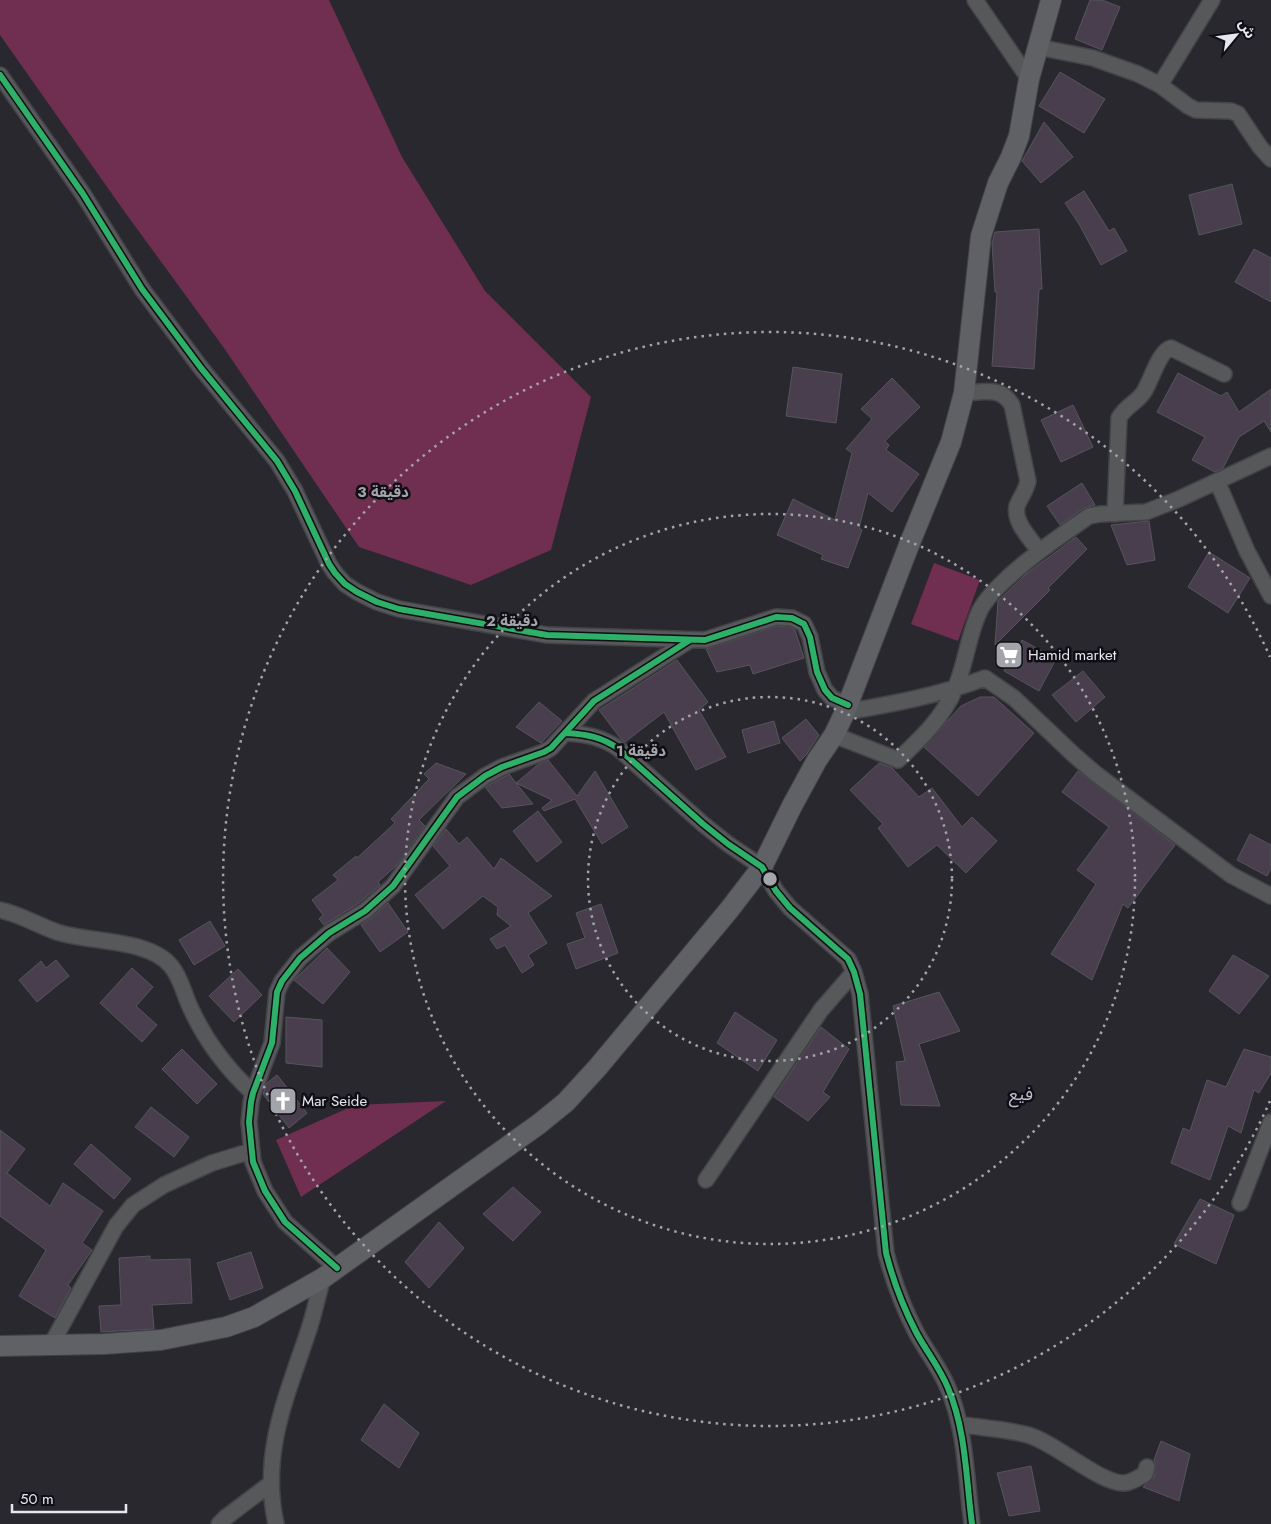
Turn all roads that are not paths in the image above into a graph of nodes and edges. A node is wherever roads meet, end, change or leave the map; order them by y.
1 (975, 0) edge
2 (1051, 0) edge
3 (1212, 0) edge
4 (1038, 47) junction
5 (0, 76) edge
6 (1029, 79) junction
7 (1160, 85) junction
8 (1271, 159) edge
9 (1224, 374) dead end
10 (964, 394) junction
11 (1271, 456) edge
12 (1217, 481) junction
13 (1115, 514) junction
14 (1039, 551) junction
15 (1271, 596) edge
16 (690, 640) junction
17 (955, 689) junction
18 (847, 708) junction
19 (564, 734) junction
20 (834, 735) junction
21 (762, 867) junction
22 (1271, 896) edge
23 (0, 910) edge
24 (854, 972) junction
25 (252, 1093) junction
26 (1271, 1122) edge
27 (252, 1151) junction
28 (706, 1180) dead end
29 (1240, 1203) dead end
30 (330, 1273) junction
31 (51, 1345) junction
32 (0, 1346) edge
33 (959, 1424) junction
34 (1147, 1467) dead end
35 (270, 1484) junction
36 (219, 1524) edge
37 (276, 1524) edge
38 (972, 1524) edge

1 - 6 street
2 - 4 main road
3 - 7 street
4 - 6 main road
4 - 7 street
5 - 16 street
6 - 10 main road
7 - 8 street
9 - 13 street
10 - 14 street
10 - 18 main road
11 - 12 street
12 - 13 street
12 - 15 street
13 - 14 street
14 - 17 street
16 - 18 street
16 - 19 street
17 - 18 street
17 - 20 street
17 - 22 street
18 - 20 main road
19 - 21 street
19 - 25 street
20 - 21 main road
21 - 24 street
21 - 30 main road
23 - 25 street
24 - 28 street
24 - 33 street
25 - 27 street
26 - 29 street
27 - 30 street
27 - 31 street
30 - 31 main road
30 - 35 street
31 - 32 main road
33 - 34 street
33 - 38 street
35 - 36 street
35 - 37 street

